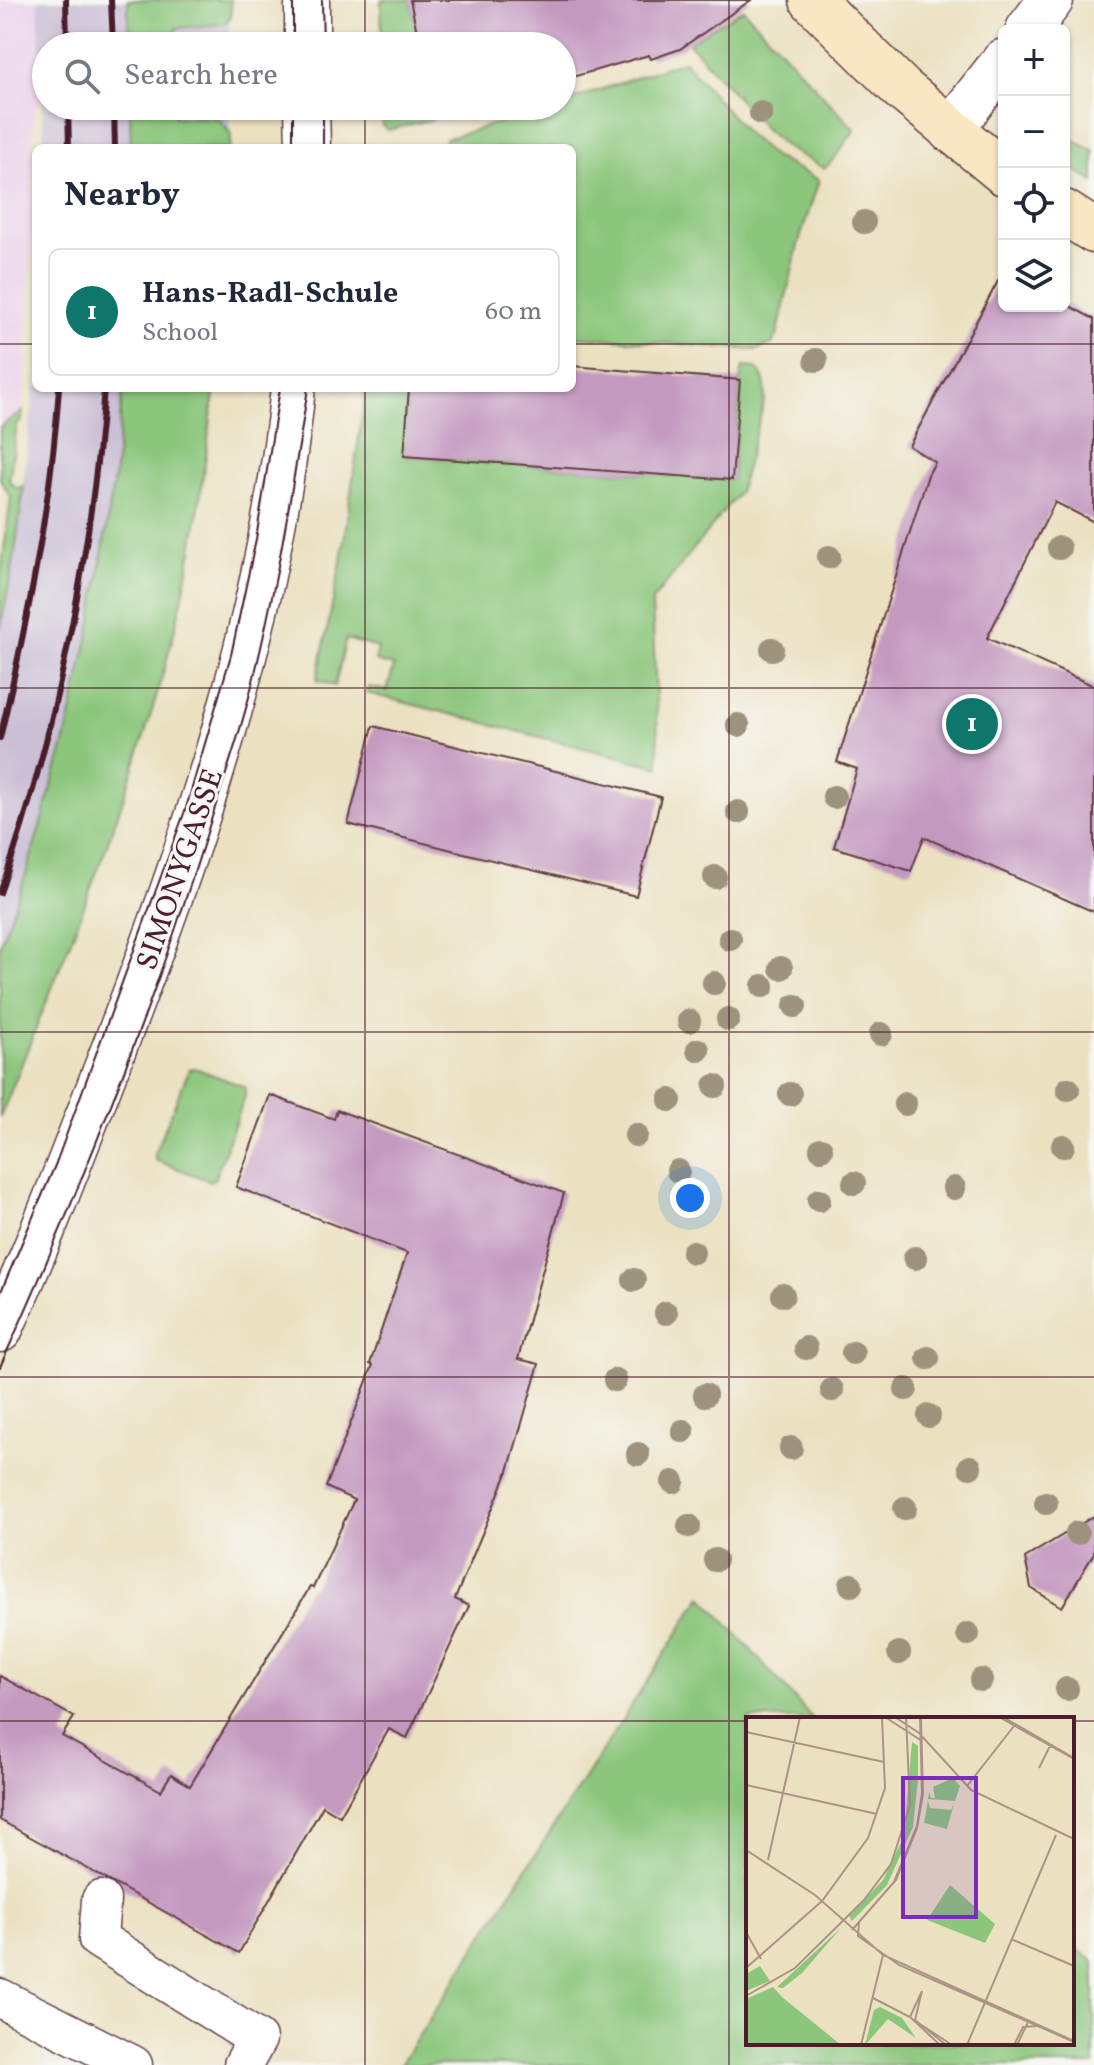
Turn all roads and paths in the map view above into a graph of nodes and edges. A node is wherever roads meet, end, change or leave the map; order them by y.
1 (307, 0) edge
2 (812, 0) edge
3 (1051, 0) edge
4 (1033, 24) edge
5 (307, 32) edge
6 (998, 69) edge
7 (307, 120) edge
8 (950, 130) junction
9 (308, 144) edge
10 (998, 168) edge
11 (1070, 216) edge
12 (1094, 231) edge
13 (292, 392) edge
14 (0, 1330) edge
15 (101, 1900) dead end
16 (0, 1998) edge
17 (133, 2065) edge
18 (243, 2065) edge

1 - 5 street
2 - 8 main road
3 - 4 street
6 - 8 street
7 - 9 street
8 - 10 main road
11 - 12 main road
13 - 14 street, SIMONYGASSE
15 - 18 lane
16 - 17 lane

